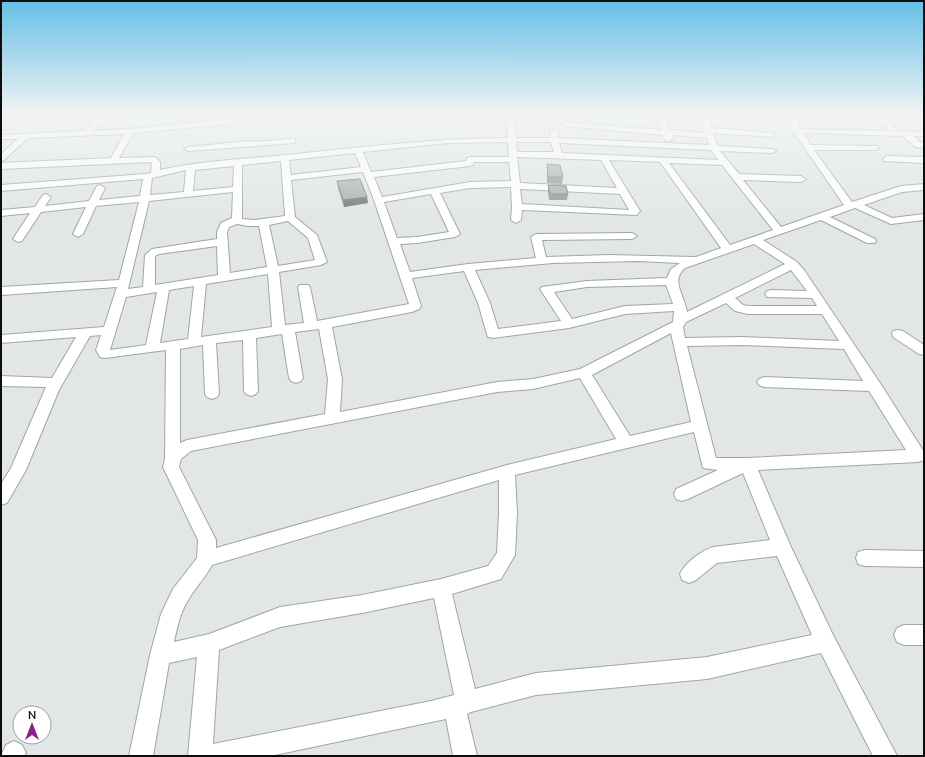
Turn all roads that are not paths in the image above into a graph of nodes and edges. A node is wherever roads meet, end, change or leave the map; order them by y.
1 (10, 150) edge
2 (119, 150) edge
3 (188, 150) edge
4 (226, 150) edge
5 (249, 150) edge
6 (494, 150) edge
7 (514, 150) edge
8 (558, 150) edge
9 (716, 150) edge
10 (762, 150) edge
11 (812, 150) edge
12 (358, 151) junction
13 (772, 151) dead end
14 (559, 155) junction
15 (285, 157) junction
16 (514, 157) junction
17 (1, 158) edge
18 (604, 158) junction
19 (888, 159) dead end
20 (114, 160) junction
21 (924, 160) edge
22 (187, 161) junction
23 (249, 161) junction
24 (663, 161) junction
25 (470, 162) junction
26 (238, 163) junction
27 (725, 164) junction
28 (1, 166) edge
29 (367, 172) junction
30 (155, 173) junction
31 (145, 177) junction
32 (736, 177) junction
33 (288, 178) junction
34 (801, 179) dead end
35 (516, 185) junction
36 (923, 187) edge
37 (1, 188) edge
38 (100, 188) dead end
39 (238, 189) junction
40 (623, 191) junction
41 (434, 192) junction
42 (188, 195) junction
43 (46, 197) dead end
44 (145, 199) junction
45 (379, 200) junction
46 (91, 204) junction
47 (852, 205) junction
48 (517, 207) junction
49 (35, 210) junction
50 (1, 214) edge
51 (821, 216) junction
52 (924, 217) edge
53 (290, 218) junction
54 (237, 220) junction
55 (516, 220) dead end
56 (263, 222) junction
57 (779, 231) junction
58 (78, 234) dead end
59 (632, 236) dead end
60 (18, 238) dead end
61 (755, 240) junction
62 (394, 241) junction
63 (871, 241) dead end
64 (222, 242) junction
65 (727, 249) junction
66 (696, 260) junction
67 (542, 261) junction
68 (793, 264) junction
69 (468, 267) junction
70 (273, 270) junction
71 (405, 276) junction
72 (224, 277) junction
73 (200, 282) junction
74 (671, 282) junction
75 (164, 287) junction
76 (304, 287) dead end
77 (124, 288) junction
78 (149, 290) junction
79 (1, 291) edge
80 (771, 294) dead end
81 (727, 298) junction
82 (821, 303) junction
83 (679, 317) junction
84 (318, 324) junction
85 (569, 324) junction
86 (284, 329) junction
87 (110, 331) junction
88 (85, 333) junction
89 (249, 334) junction
90 (898, 334) dead end
91 (1, 339) edge
92 (209, 340) junction
93 (194, 342) junction
94 (681, 342) junction
95 (172, 345) junction
96 (848, 345) junction
97 (152, 348) junction
98 (924, 351) edge
99 (584, 373) junction
100 (296, 378) dead end
101 (1, 382) edge
102 (764, 382) dead end
103 (56, 383) junction
104 (875, 386) junction
105 (251, 391) dead end
106 (212, 394) dead end
107 (332, 419) junction
108 (700, 425) junction
109 (626, 442) junction
110 (172, 457) junction
111 (922, 459) edge
112 (747, 464) junction
113 (507, 471) junction
114 (682, 494) dead end
115 (1, 498) edge
116 (782, 547) junction
117 (865, 558) dead end
118 (206, 559) junction
119 (924, 559) edge
120 (689, 574) dead end
121 (441, 588) junction
122 (904, 635) dead end
123 (924, 635) edge
124 (826, 642) junction
125 (209, 644) junction
126 (160, 655) junction
127 (460, 704) junction
128 (141, 756) edge
129 (200, 756) edge
130 (212, 756) edge
131 (465, 756) edge
132 (884, 756) edge

1 - 17 street
2 - 20 street
3 - 22 street
4 - 22 street
5 - 23 street
6 - 25 street
7 - 16 street
8 - 14 street
9 - 27 street
10 - 13 street
11 - 47 street
12 - 15 street
12 - 25 street
12 - 29 street
14 - 16 street
14 - 18 street
15 - 23 street
15 - 33 street
16 - 25 street
16 - 35 street
18 - 24 street
18 - 40 street
19 - 21 street
20 - 28 street
20 - 30 street
22 - 26 street
22 - 30 street
22 - 42 street
23 - 26 street
24 - 27 street
24 - 65 street
25 - 29 street
25 - 35 street
25 - 41 street
26 - 39 street
27 - 32 street
29 - 33 street
29 - 45 street
30 - 31 street
31 - 37 street
31 - 44 street
32 - 34 street
32 - 57 street
33 - 53 street
35 - 40 street
35 - 48 street
36 - 47 street
38 - 46 street
39 - 42 street
39 - 54 street
40 - 48 street
41 - 45 street
41 - 62 street
42 - 44 street
43 - 49 street
44 - 46 street
44 - 77 street
45 - 62 street
46 - 49 street
46 - 58 street
47 - 51 street
47 - 52 street
48 - 55 street
49 - 50 street
49 - 60 street
51 - 57 street
51 - 63 street
53 - 56 street
53 - 70 street
54 - 56 street
54 - 64 street
56 - 70 street
57 - 61 street
59 - 67 street
61 - 65 street
61 - 68 street
62 - 71 street
64 - 72 street
64 - 78 street
65 - 66 street
66 - 67 street
66 - 74 street
67 - 69 street
68 - 81 street
68 - 82 street
69 - 71 street
69 - 85 street
70 - 72 street
70 - 86 street
71 - 84 street
72 - 73 street
73 - 75 street
73 - 93 street
74 - 83 street
74 - 85 street
75 - 78 street
75 - 97 street
76 - 84 street
77 - 78 street
77 - 79 street
77 - 87 street
80 - 82 street
81 - 82 street
81 - 83 street
82 - 96 street
83 - 85 street
83 - 94 street
83 - 99 street
84 - 86 street
84 - 107 street
86 - 89 street
86 - 100 street
87 - 88 street
87 - 97 street
88 - 91 street
88 - 103 street
89 - 92 street
89 - 105 street
90 - 98 street
92 - 93 street
92 - 106 street
93 - 95 street
94 - 96 street
94 - 108 street
95 - 97 street
95 - 110 street
96 - 104 street
99 - 107 street
99 - 109 street
101 - 103 street
102 - 104 street
103 - 115 street
104 - 111 street
107 - 110 street
108 - 109 street
108 - 112 street
109 - 113 street
110 - 118 street
111 - 112 street
112 - 114 street
112 - 116 street
113 - 118 street
113 - 121 street
116 - 120 street
116 - 124 street
117 - 119 street
118 - 126 street
121 - 125 street
121 - 127 street
122 - 123 street
124 - 127 street
124 - 132 street
125 - 126 street
125 - 129 street
126 - 128 street
127 - 130 street
127 - 131 street

